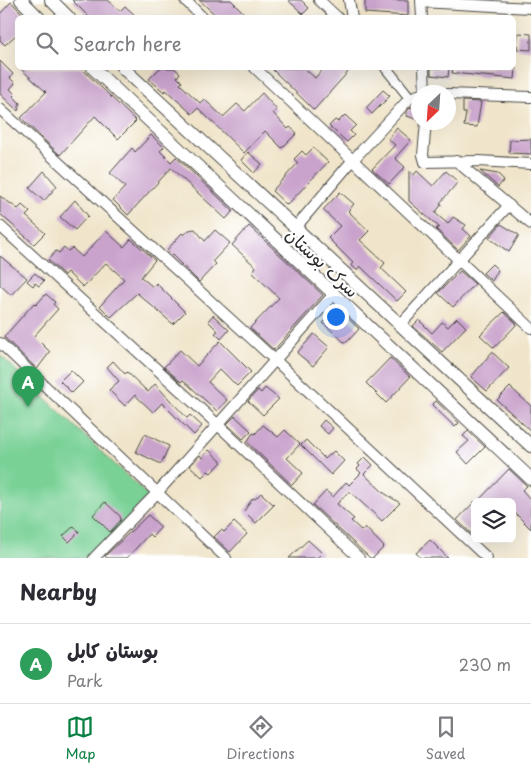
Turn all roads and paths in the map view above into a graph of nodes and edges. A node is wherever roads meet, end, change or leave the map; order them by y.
1 (20, 0) edge
2 (51, 0) edge
3 (185, 0) edge
4 (319, 0) edge
5 (349, 0) edge
6 (421, 1) edge
7 (479, 3) edge
8 (531, 8) edge
9 (36, 15) edge
10 (66, 15) edge
11 (201, 15) edge
12 (335, 15) edge
13 (352, 15) edge
14 (422, 15) edge
15 (95, 70) edge
16 (125, 70) edge
17 (258, 70) edge
18 (388, 70) edge
19 (424, 70) edge
20 (425, 85) edge
21 (411, 94) edge
22 (456, 94) edge
23 (531, 97) edge
24 (411, 100) edge
25 (0, 109) edge
26 (425, 130) edge
27 (352, 160) junction
28 (456, 162) junction
29 (531, 164) edge
30 (509, 205) junction
31 (531, 224) edge
32 (0, 226) edge
33 (294, 228) junction
34 (458, 259) junction
35 (364, 292) junction
36 (333, 295) junction
37 (348, 309) junction
38 (402, 324) junction
39 (531, 328) edge
40 (0, 343) edge
41 (275, 360) junction
42 (218, 424) junction
43 (531, 446) edge
44 (531, 479) edge
45 (157, 493) junction
46 (96, 557) edge
47 (226, 558) edge
48 (359, 558) edge
49 (487, 558) edge

1 - 9 street
2 - 10 street
3 - 11 street
4 - 12 street
5 - 13 street
6 - 7 street
6 - 14 street
7 - 8 street
15 - 36 street, سرک بوستان
16 - 33 street, سرک بوستان
17 - 27 street
18 - 21 street
19 - 20 street
22 - 23 street
24 - 27 street
25 - 41 street
26 - 28 street
27 - 33 street
27 - 34 street
28 - 29 street
28 - 30 street
30 - 31 street
30 - 34 street
32 - 42 street
33 - 35 street, سرک بوستان
34 - 38 street
34 - 39 street
35 - 37 street
35 - 38 street, سرک بوستان
36 - 37 street, سرک بوستان
36 - 41 street
37 - 44 street, سرک بوستان
38 - 43 street, سرک بوستان
40 - 45 street
41 - 42 street
41 - 49 street
42 - 45 street
42 - 48 street
45 - 46 street
45 - 47 street

